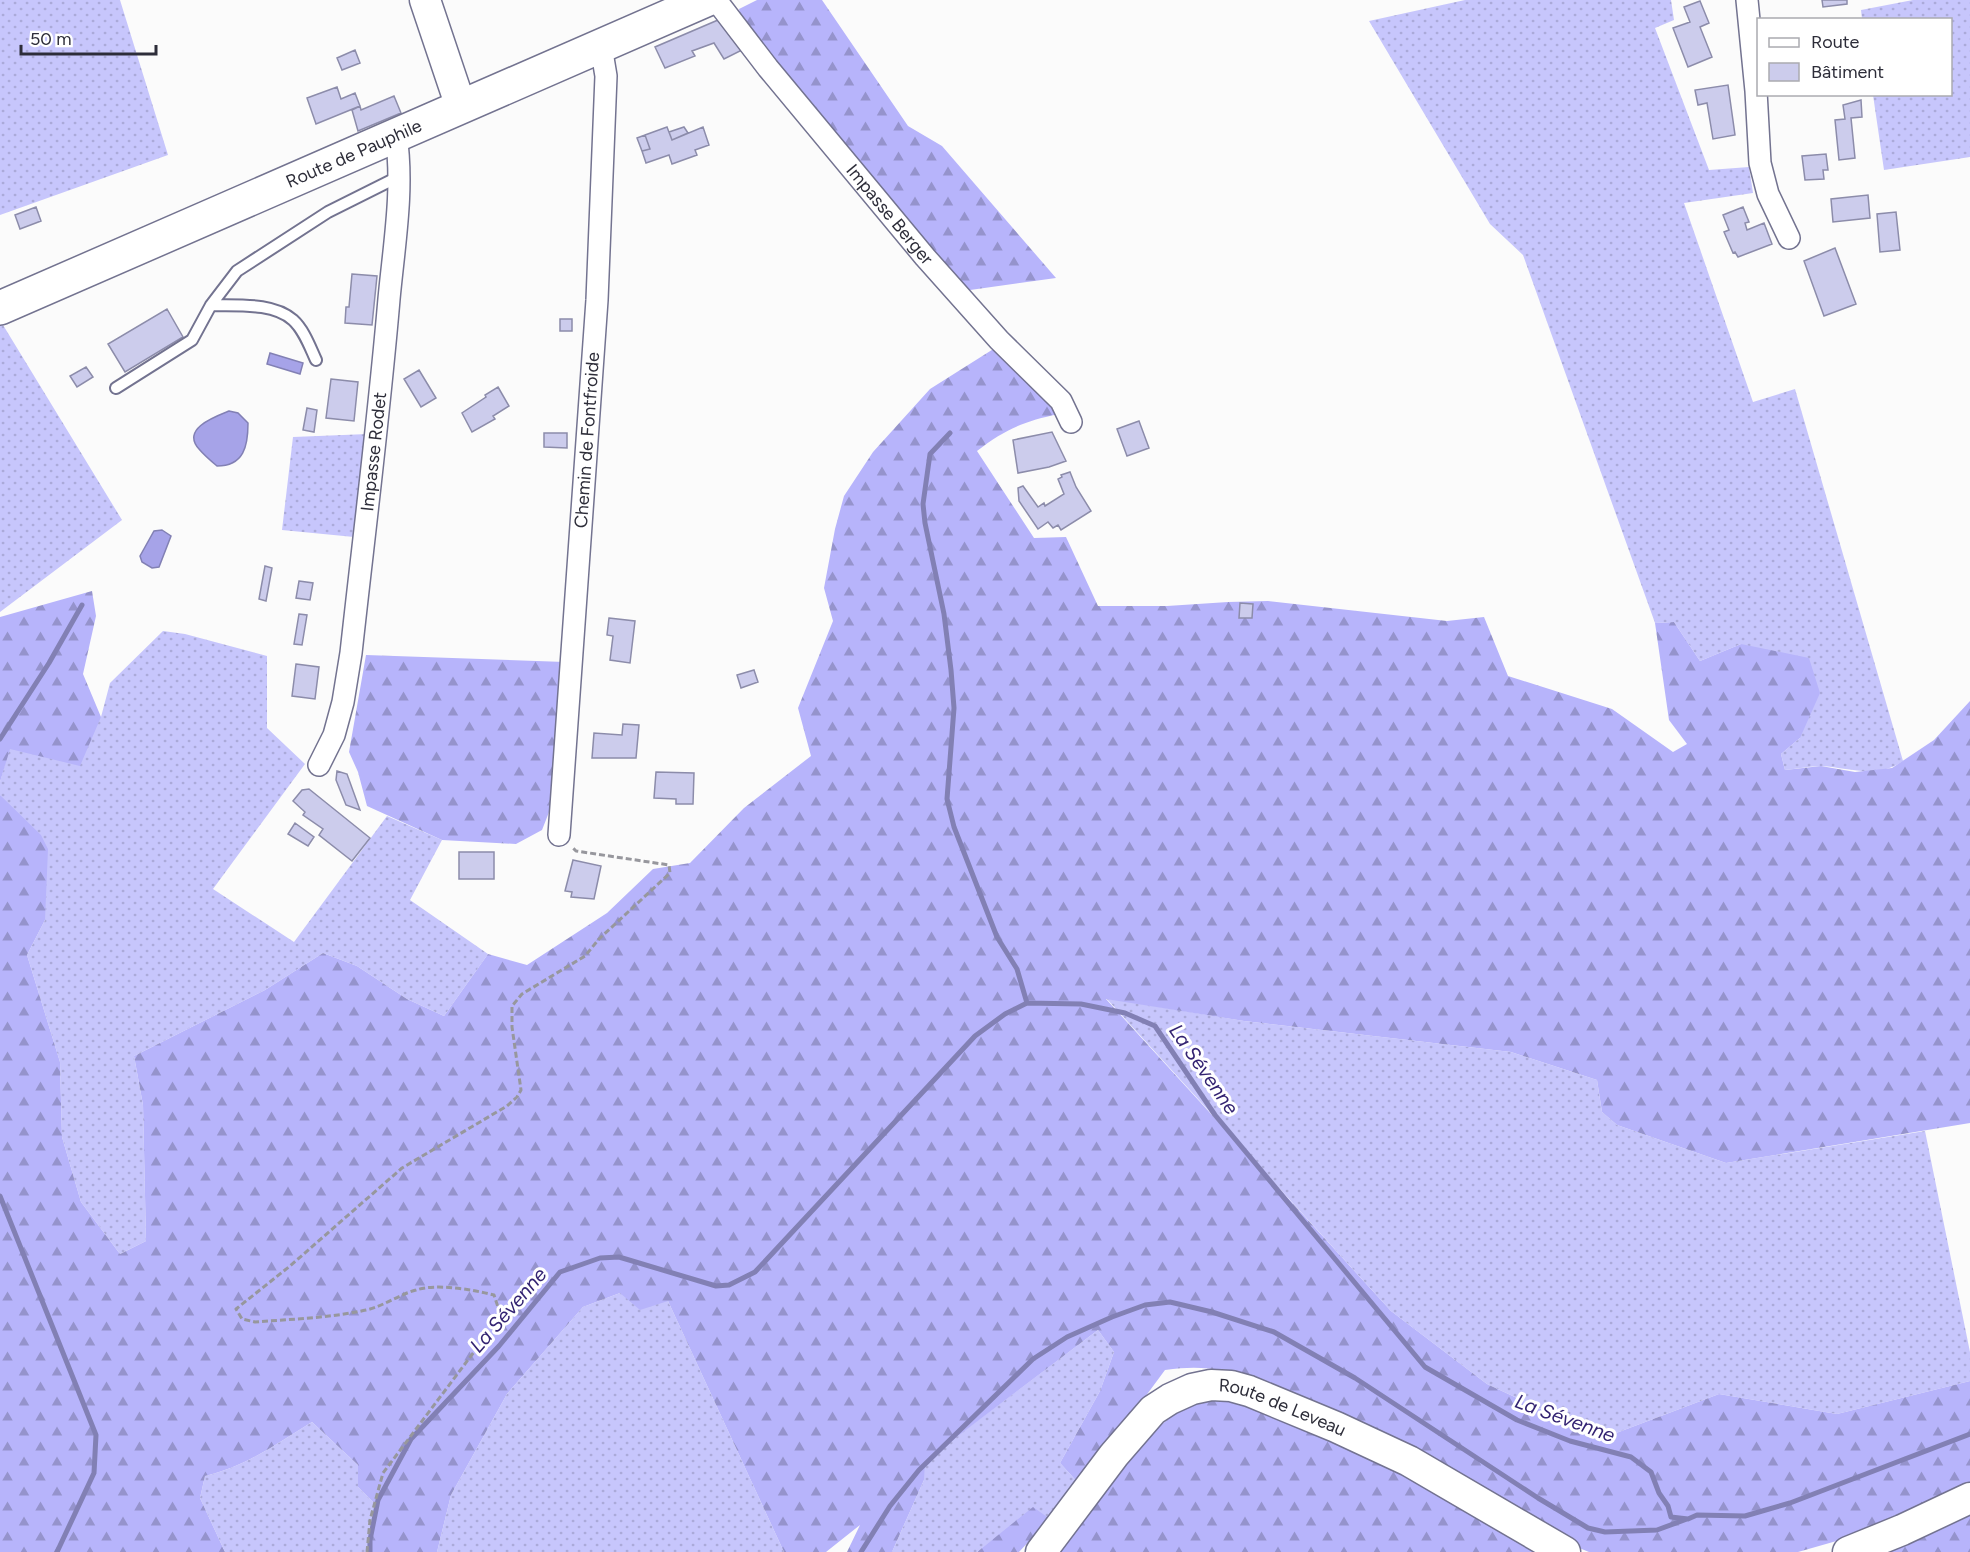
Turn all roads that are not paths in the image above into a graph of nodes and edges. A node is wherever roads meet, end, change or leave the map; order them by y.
1 (425, 0) edge
2 (706, 0) edge
3 (716, 0) edge
4 (1748, 0) edge
5 (601, 46) junction
6 (461, 107) junction
7 (396, 135) junction
8 (398, 177) junction
9 (1789, 238) dead end
10 (211, 305) junction
11 (0, 308) edge
12 (316, 360) dead end
13 (116, 388) dead end
14 (1071, 422) dead end
15 (320, 765) dead end
16 (559, 835) road end
17 (1970, 1498) edge
18 (1041, 1552) edge
19 (1565, 1552) edge
20 (1848, 1552) edge

1 - 6 street
2 - 5 main road, Route de Pauphile
3 - 14 street, Impasse Berger
4 - 9 street
5 - 6 main road, Route de Pauphile
5 - 16 street, Chemin de Fontfroide
6 - 7 main road, Route de Pauphile
7 - 8 street, Impasse Rodet
7 - 11 main road, Route de Pauphile
8 - 10 lane
8 - 15 street, Impasse Rodet
10 - 12 lane
10 - 13 lane
17 - 20 street
18 - 19 street, Route de Leveau

